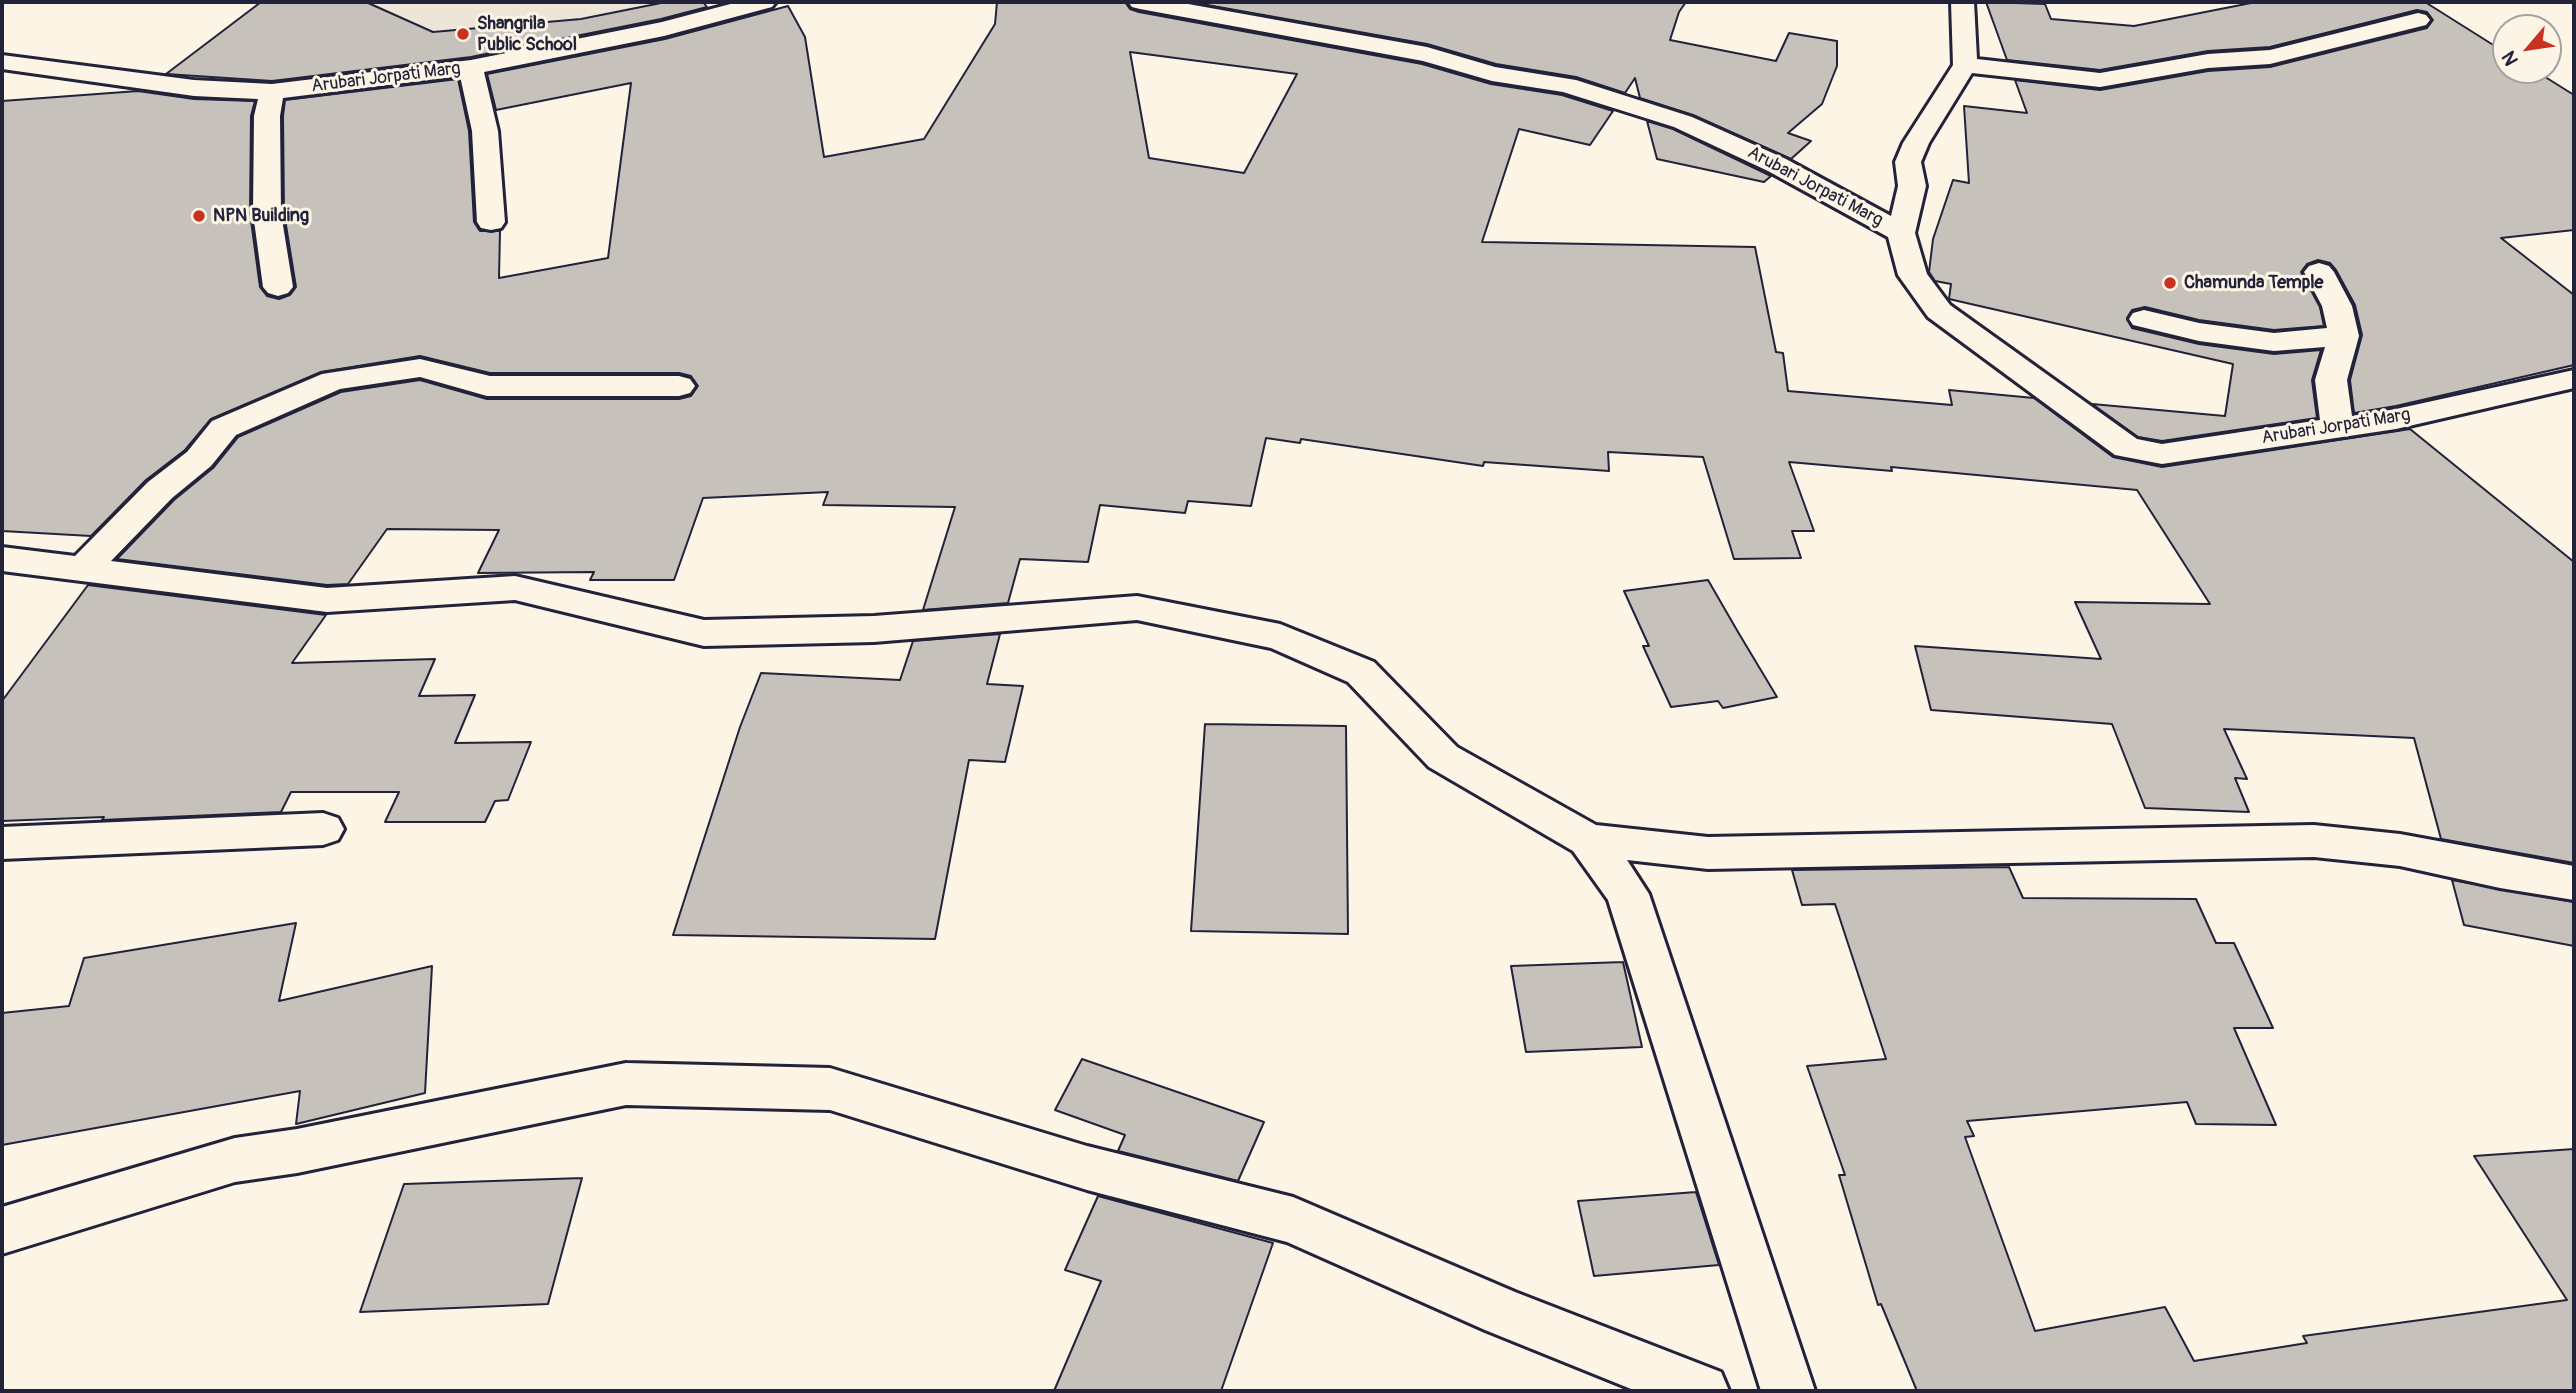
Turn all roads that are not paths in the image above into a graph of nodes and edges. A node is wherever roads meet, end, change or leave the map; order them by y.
1 (764, 2) edge
2 (1140, 2) edge
3 (1962, 2) edge
4 (2418, 20) dead end
5 (2, 62) edge
6 (1965, 65) junction
7 (471, 66) junction
8 (272, 92) junction
9 (491, 222) dead end
10 (1901, 233) junction
11 (2319, 272) dead end
12 (278, 287) dead end
13 (2144, 319) dead end
14 (2344, 336) junction
15 (2574, 379) edge
16 (678, 386) dead end
17 (2337, 427) junction
18 (2, 559) edge
19 (81, 571) junction
20 (323, 829) dead end
21 (1588, 840) junction
22 (2, 843) edge
23 (2574, 883) edge
24 (2, 1231) edge
25 (1702, 1391) edge
26 (1788, 1391) edge

1 - 7 street, Arubari Jorpati Marg
2 - 10 street, Arubari Jorpati Marg
3 - 6 street
4 - 6 street
5 - 8 street, Arubari Jorpati Marg
6 - 10 street
7 - 8 street, Arubari Jorpati Marg
7 - 9 street
8 - 12 street
10 - 17 street, Arubari Jorpati Marg
11 - 14 street
13 - 14 street
14 - 17 street
15 - 17 street, Arubari Jorpati Marg
16 - 19 street
18 - 19 street
19 - 21 street
20 - 22 street
21 - 23 street
21 - 26 street
24 - 25 street

